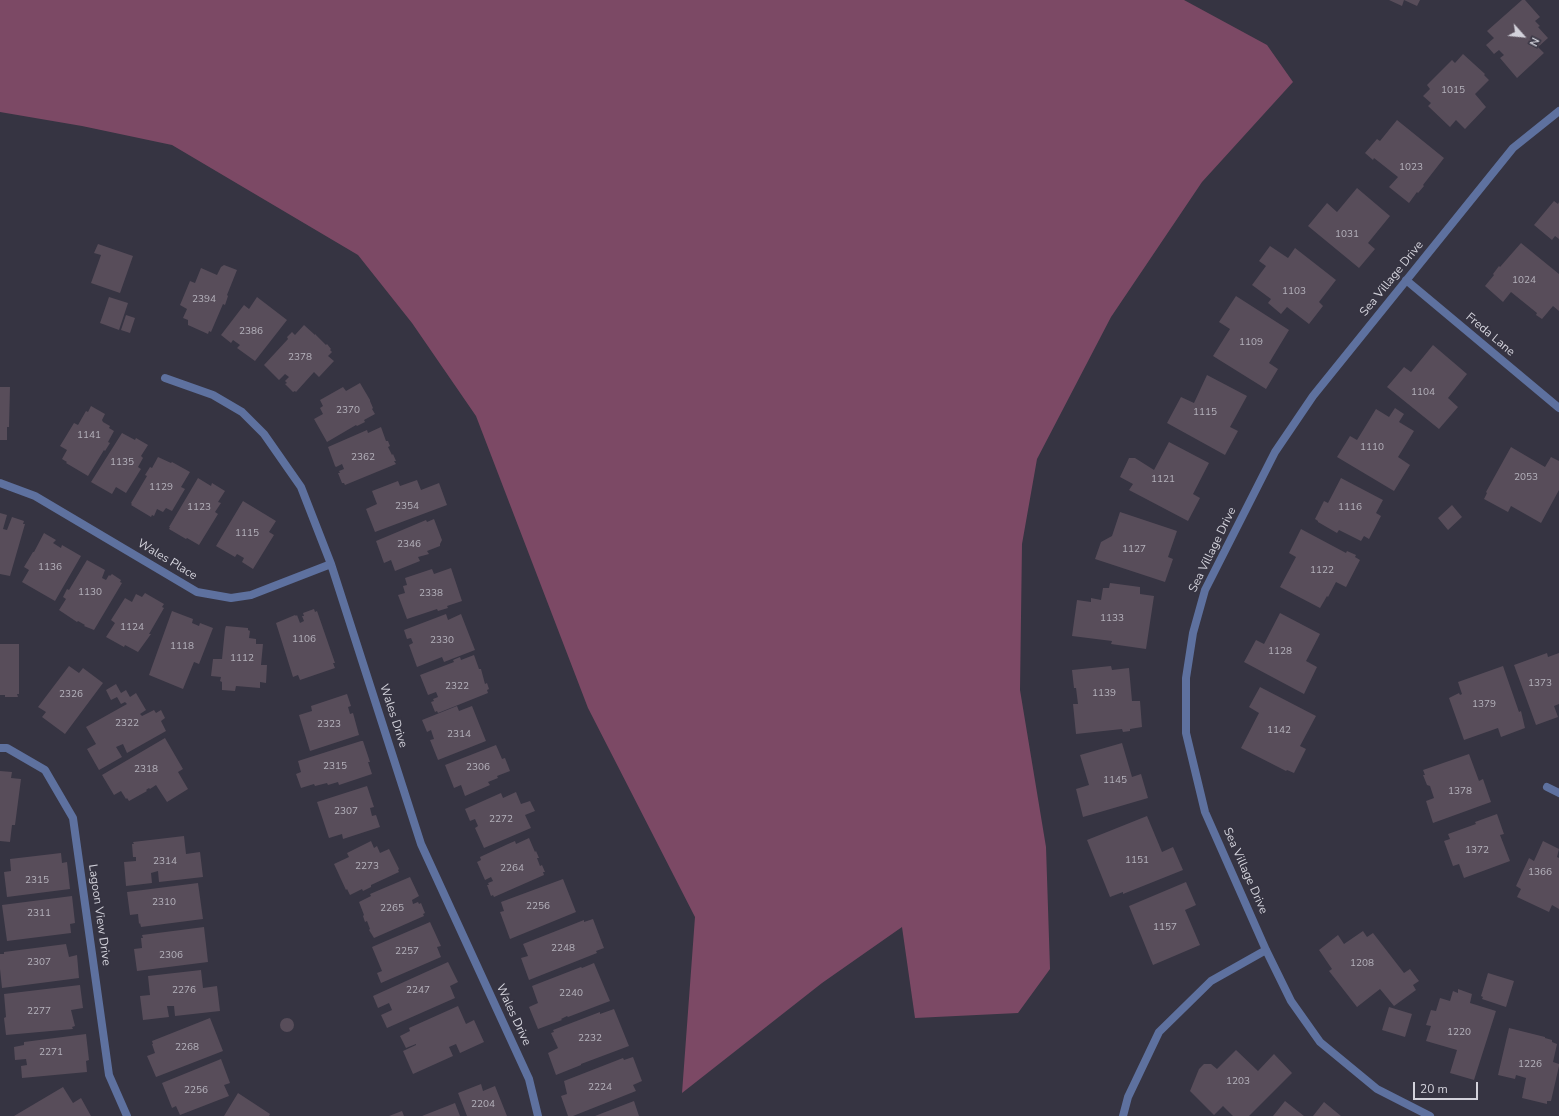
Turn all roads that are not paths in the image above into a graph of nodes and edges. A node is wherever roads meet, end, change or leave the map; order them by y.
1 (1559, 111) edge
2 (1406, 280) junction
3 (165, 378) dead end
4 (1559, 408) edge
5 (0, 483) edge
6 (331, 564) junction
7 (0, 748) edge
8 (1547, 787) dead end
9 (1559, 793) edge
10 (1266, 950) junction
11 (127, 1116) edge
12 (538, 1116) edge
13 (1123, 1116) edge
14 (1430, 1116) edge

1 - 2 street, Sea Village Drive
2 - 4 street, Freda Lane
2 - 10 street, Sea Village Drive
3 - 6 street, Wales Drive
5 - 6 street, Wales Place
6 - 12 street, Wales Drive
7 - 11 street, Lagoon View Drive
8 - 9 street
10 - 13 street
10 - 14 street, Sea Village Drive

